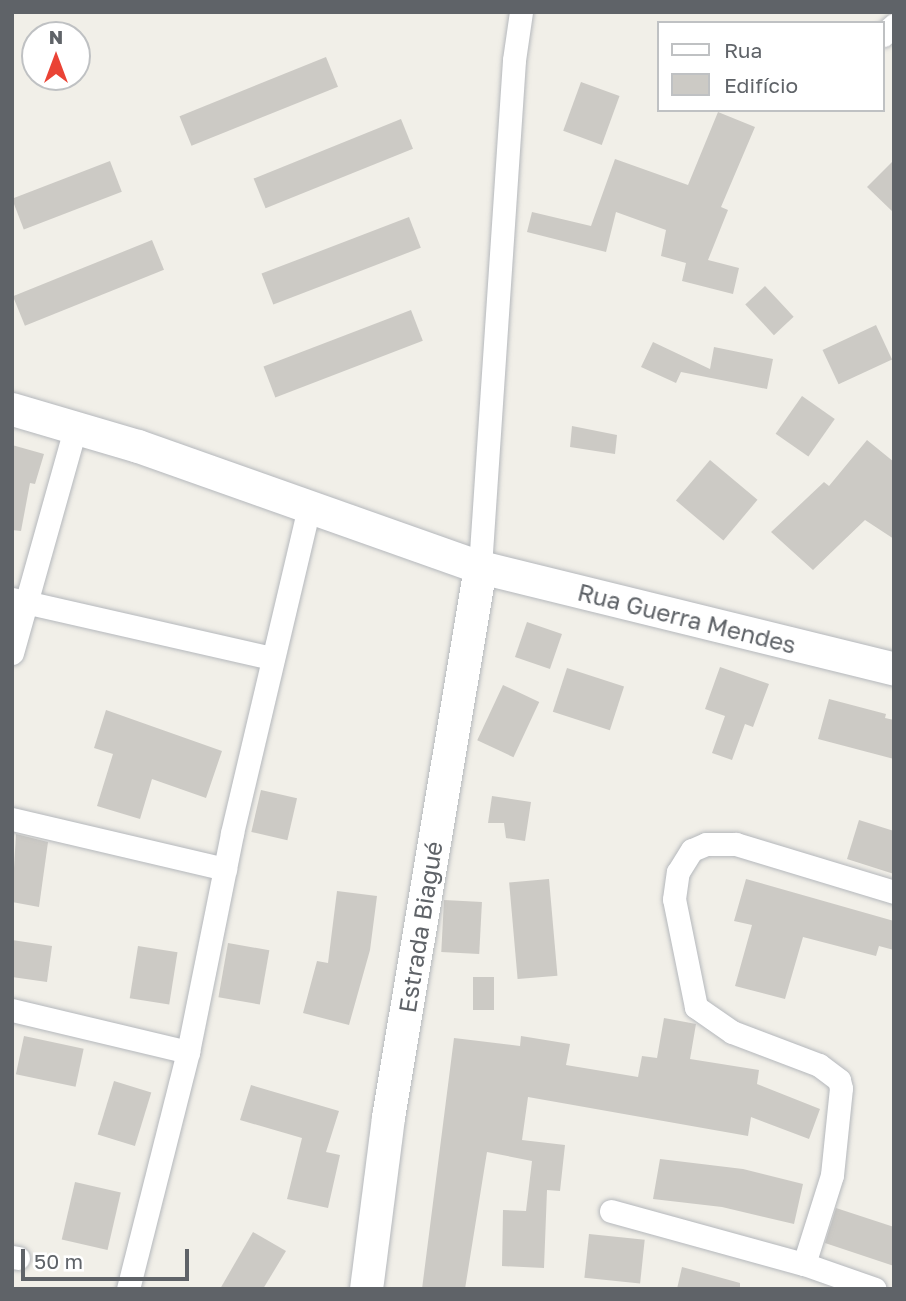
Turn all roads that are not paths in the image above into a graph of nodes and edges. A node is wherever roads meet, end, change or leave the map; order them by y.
1 (521, 12) edge
2 (12, 409) edge
3 (76, 426) junction
4 (309, 507) junction
5 (480, 566) junction
6 (18, 600) edge
7 (12, 653) edge
8 (272, 659) junction
9 (894, 668) edge
10 (12, 819) edge
11 (225, 869) junction
12 (894, 892) edge
13 (12, 1010) edge
14 (188, 1052) junction
15 (611, 1211) dead end
16 (804, 1264) junction
17 (128, 1289) edge
18 (366, 1289) edge
19 (875, 1289) edge

1 - 5 street
2 - 3 main road, Rua Guerra Mendes
3 - 4 main road, Rua Guerra Mendes
3 - 6 street
4 - 5 main road, Rua Guerra Mendes
4 - 8 street
5 - 9 main road, Rua Guerra Mendes
5 - 18 main road, Estrada Biagué
6 - 7 street
6 - 8 street
8 - 11 street
10 - 11 street
11 - 14 street
12 - 16 street
13 - 14 street
14 - 17 street
15 - 16 street
16 - 19 street

